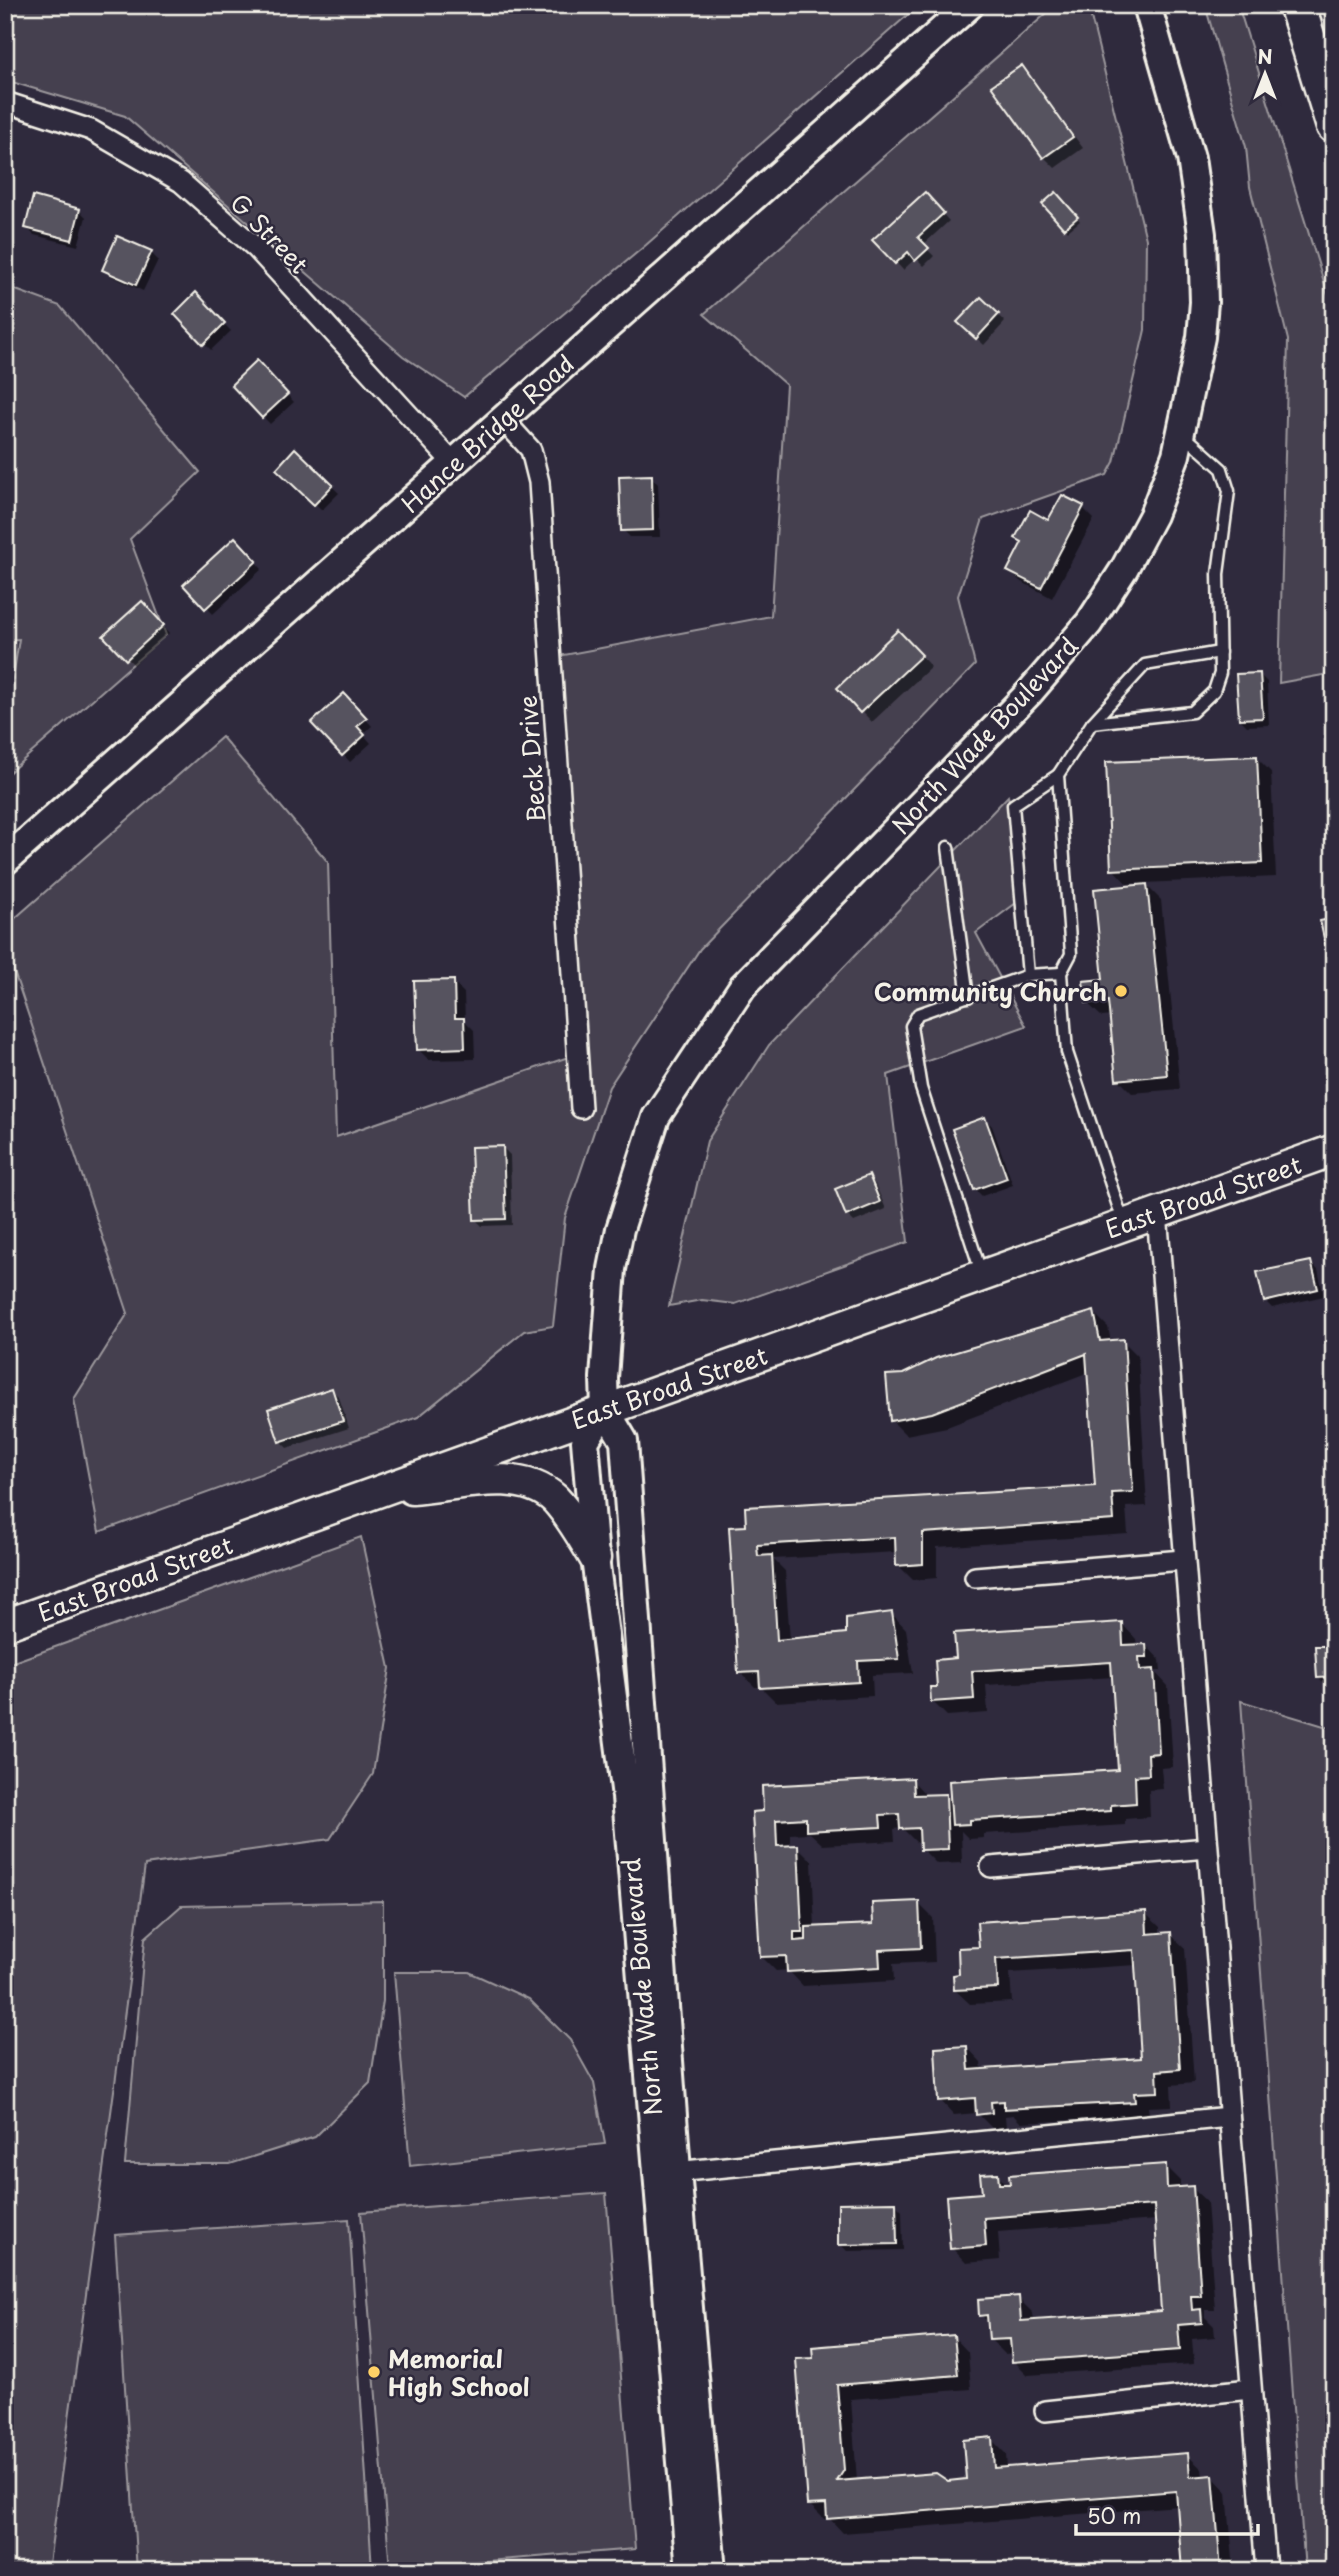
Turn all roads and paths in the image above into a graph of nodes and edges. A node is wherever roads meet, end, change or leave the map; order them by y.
1 (970, 5) edge
2 (1147, 5) edge
3 (1297, 5) edge
4 (5, 102) edge
5 (1334, 125) edge
6 (503, 419) junction
7 (1181, 433) junction
8 (453, 463) junction
9 (1220, 652) junction
10 (1092, 723) junction
11 (1058, 775) junction
12 (948, 847) dead end
13 (5, 861) edge
14 (1060, 973) junction
15 (1028, 975) junction
16 (968, 997) junction
17 (580, 1108) dead end
18 (1334, 1150) edge
19 (1157, 1213) junction
20 (1124, 1224) junction
21 (981, 1274) junction
22 (605, 1409) junction
23 (373, 1492) junction
24 (595, 1558) junction
25 (1183, 1560) junction
26 (975, 1577) dead end
27 (5, 1625) edge
28 (1207, 1849) junction
29 (991, 1867) dead end
30 (1228, 2118) junction
31 (667, 2173) junction
32 (1250, 2389) junction
33 (1045, 2411) dead end
34 (690, 2571) edge
35 (712, 2571) edge
36 (1266, 2571) edge

1 - 6 main road, Hance Bridge Road
2 - 7 main road, North Wade Boulevard
3 - 5 highway
4 - 8 street, G Street
6 - 8 main road, Hance Bridge Road
6 - 17 street, Beck Drive
7 - 9 lane
7 - 22 main road, North Wade Boulevard
8 - 13 main road, Hance Bridge Road
9 - 10 lane
9 - 10 lane
10 - 11 lane
11 - 14 lane
11 - 15 lane
12 - 16 lane
14 - 15 lane
14 - 20 lane
15 - 16 lane
16 - 21 lane
18 - 19 main road, East Broad Street
19 - 20 main road, East Broad Street
19 - 25 street
20 - 21 main road, East Broad Street
21 - 22 main road, East Broad Street
22 - 23 main road, East Broad Street
22 - 24 main road, North Wade Boulevard
22 - 31 main road, North Wade Boulevard
23 - 24 main road
23 - 27 main road, East Broad Street
24 - 31 main road, North Wade Boulevard
25 - 26 street
25 - 28 street
28 - 29 street
28 - 30 street
30 - 31 street
30 - 32 street
31 - 34 main road, North Wade Boulevard
31 - 35 main road, North Wade Boulevard
32 - 33 street
32 - 36 street

